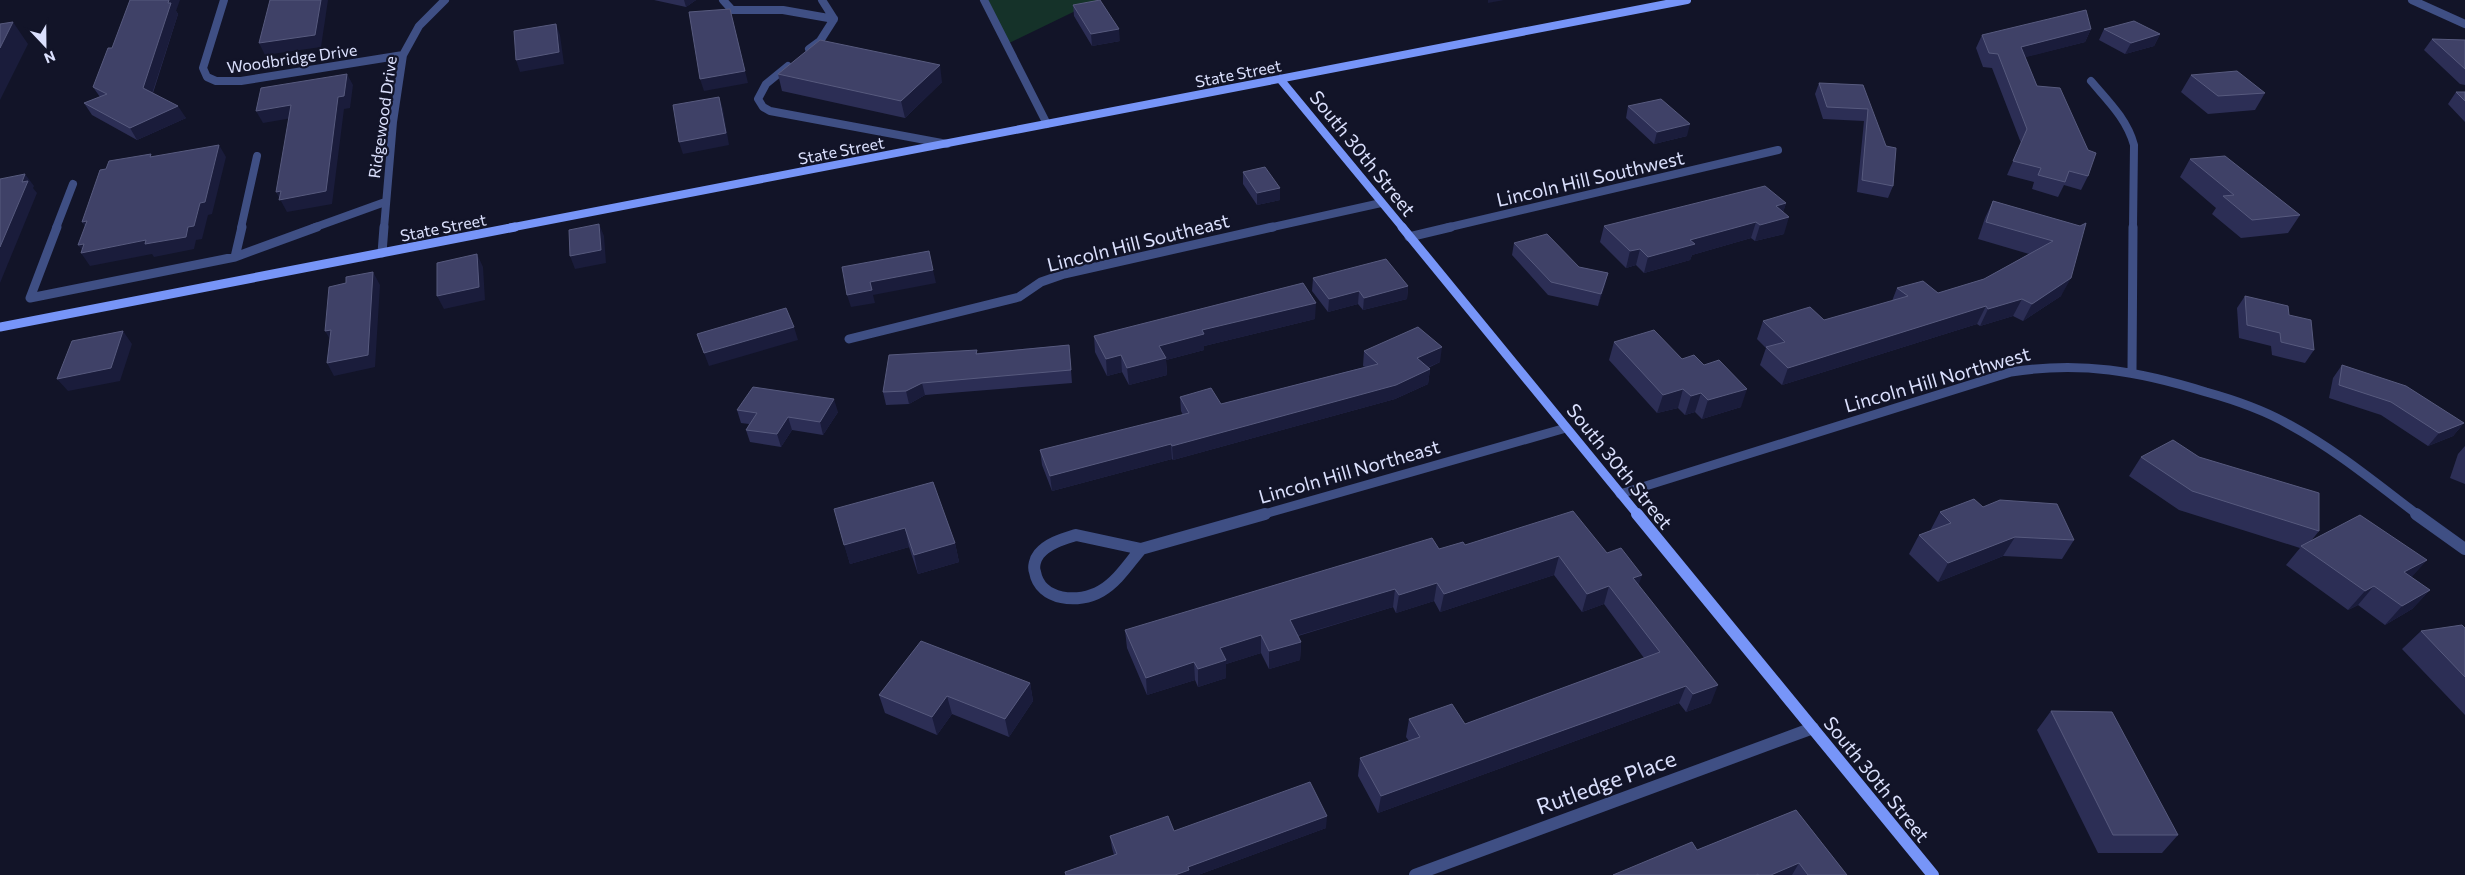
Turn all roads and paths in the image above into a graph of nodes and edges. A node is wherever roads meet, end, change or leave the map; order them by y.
1 (224, 0) edge
2 (446, 0) edge
3 (723, 0) edge
4 (822, 0) edge
5 (984, 0) edge
6 (1686, 0) edge
7 (2412, 0) edge
8 (834, 19) junction
9 (2465, 24) edge
10 (804, 53) edge
11 (403, 55) junction
12 (796, 60) edge
13 (1280, 79) junction
14 (2091, 80) dead end
15 (1047, 124) junction
16 (948, 144) junction
17 (1778, 150) dead end
18 (257, 156) dead end
19 (73, 184) dead end
20 (385, 202) junction
21 (1381, 203) junction
22 (1409, 237) junction
23 (382, 253) junction
24 (235, 257) junction
25 (0, 328) edge
26 (849, 339) dead end
27 (2132, 370) junction
28 (1566, 428) junction
29 (1620, 494) junction
30 (1141, 549) junction
31 (2465, 549) edge
32 (1812, 728) junction
33 (1415, 875) edge
34 (1933, 875) edge

1 - 11 street, Woodbridge Drive
2 - 11 street, Ridgewood Drive
3 - 8 street
4 - 8 street
5 - 15 street
6 - 13 main road, State Street
7 - 9 street
8 - 10 street
11 - 20 street, Ridgewood Drive
12 - 16 street
13 - 15 main road, State Street
13 - 21 main road, South 30th Street
14 - 27 street
15 - 16 main road, State Street
16 - 23 main road, State Street
17 - 22 street, Lincoln Hill Southwest
18 - 24 street
19 - 24 street
20 - 23 street, Ridgewood Drive
20 - 24 street
21 - 22 main road, South 30th Street
21 - 26 street, Lincoln Hill Southeast
22 - 28 main road, South 30th Street
23 - 25 main road, State Street
27 - 29 street, Lincoln Hill Northwest
27 - 31 street, Lincoln Hill Northwest
28 - 29 main road, South 30th Street
28 - 30 street, Lincoln Hill Northeast
29 - 32 main road, South 30th Street
30 - 30 street, Lincoln Hill Northeast
32 - 33 street, Rutledge Place
32 - 34 main road, South 30th Street

